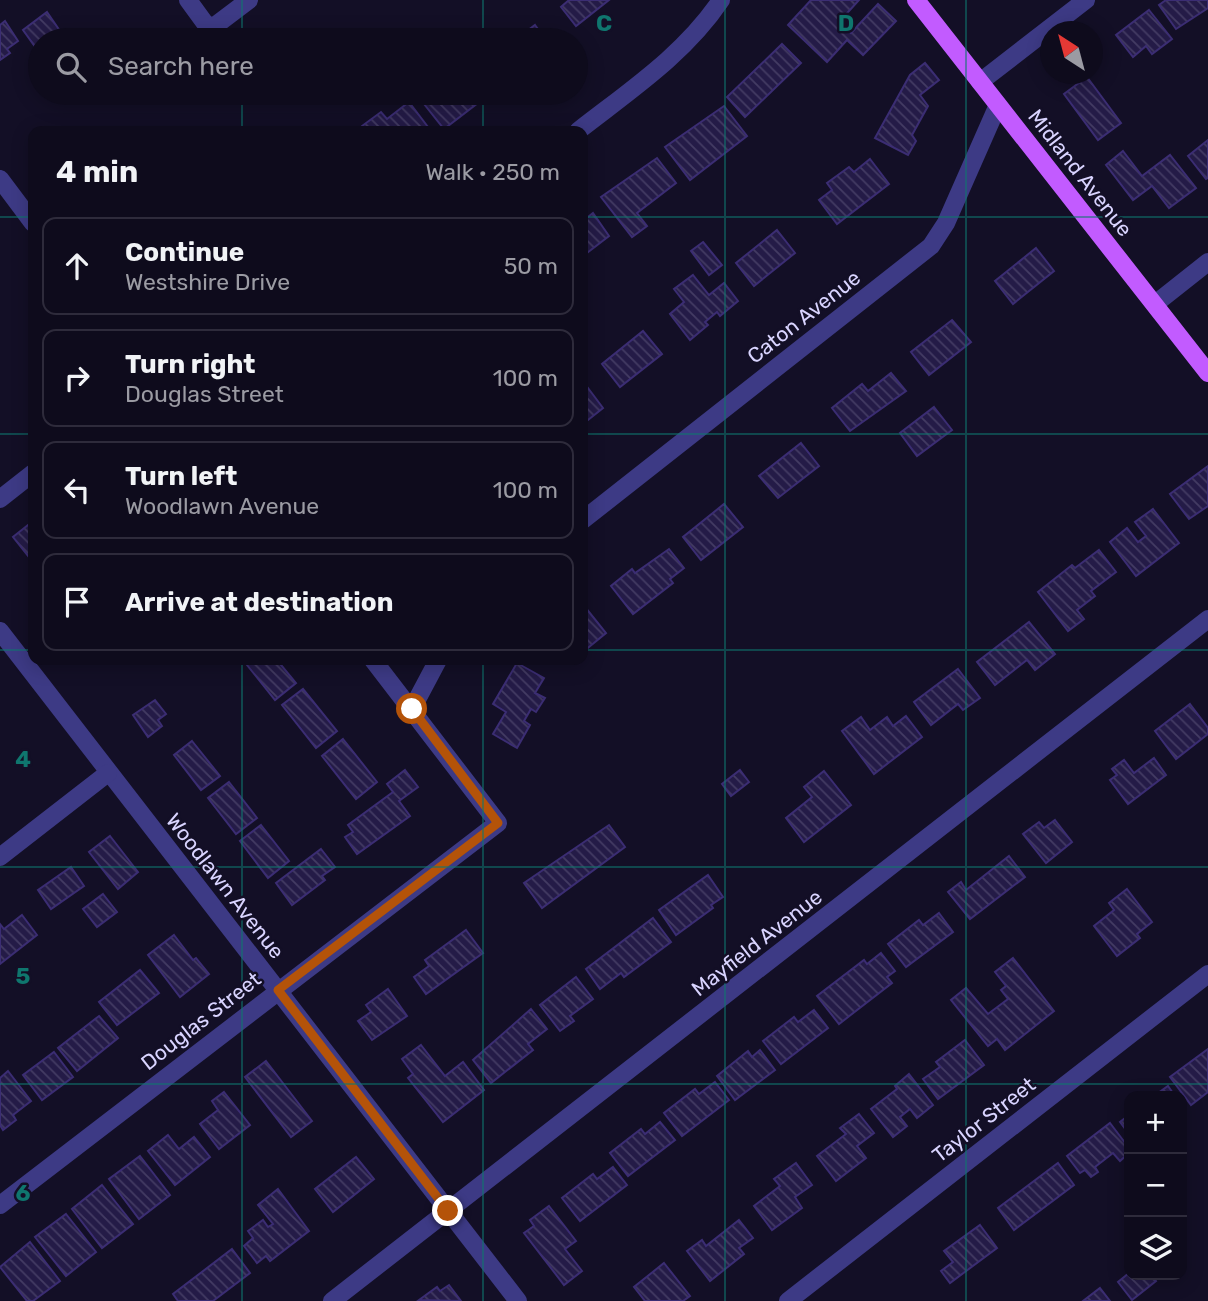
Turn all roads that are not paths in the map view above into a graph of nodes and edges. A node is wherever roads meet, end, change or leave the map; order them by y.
1 (188, 0) edge
2 (249, 0) edge
3 (721, 0) edge
4 (916, 0) edge
5 (1086, 0) edge
6 (981, 82) junction
7 (998, 105) junction
8 (584, 126) edge
9 (0, 179) edge
10 (28, 216) edge
11 (1208, 262) edge
12 (1155, 304) junction
13 (1208, 373) edge
14 (28, 477) edge
15 (0, 499) edge
16 (588, 516) edge
17 (1208, 619) edge
18 (0, 631) edge
19 (377, 665) edge
20 (435, 665) edge
21 (412, 709) junction
22 (108, 773) junction
23 (0, 857) edge
24 (1208, 974) edge
25 (278, 990) junction
26 (0, 1205) edge
27 (448, 1211) junction
28 (332, 1301) edge
29 (519, 1301) edge
30 (788, 1301) edge

1 - 2 street
3 - 8 street
4 - 6 main road, Midland Avenue
5 - 6 street
6 - 7 main road, Midland Avenue
7 - 12 main road, Midland Avenue
7 - 16 street, Caton Avenue
9 - 10 street
11 - 12 street
12 - 13 main road, Midland Avenue
14 - 15 street
17 - 27 street, Mayfield Avenue
18 - 22 street, Woodlawn Avenue
19 - 21 street
20 - 21 street
21 - 25 street, Douglas Street
22 - 23 street
22 - 25 street, Woodlawn Avenue
24 - 30 street, Taylor Street
25 - 26 street, Douglas Street
25 - 27 street, Woodlawn Avenue
27 - 28 street, Mayfield Avenue
27 - 29 street, Woodlawn Avenue

